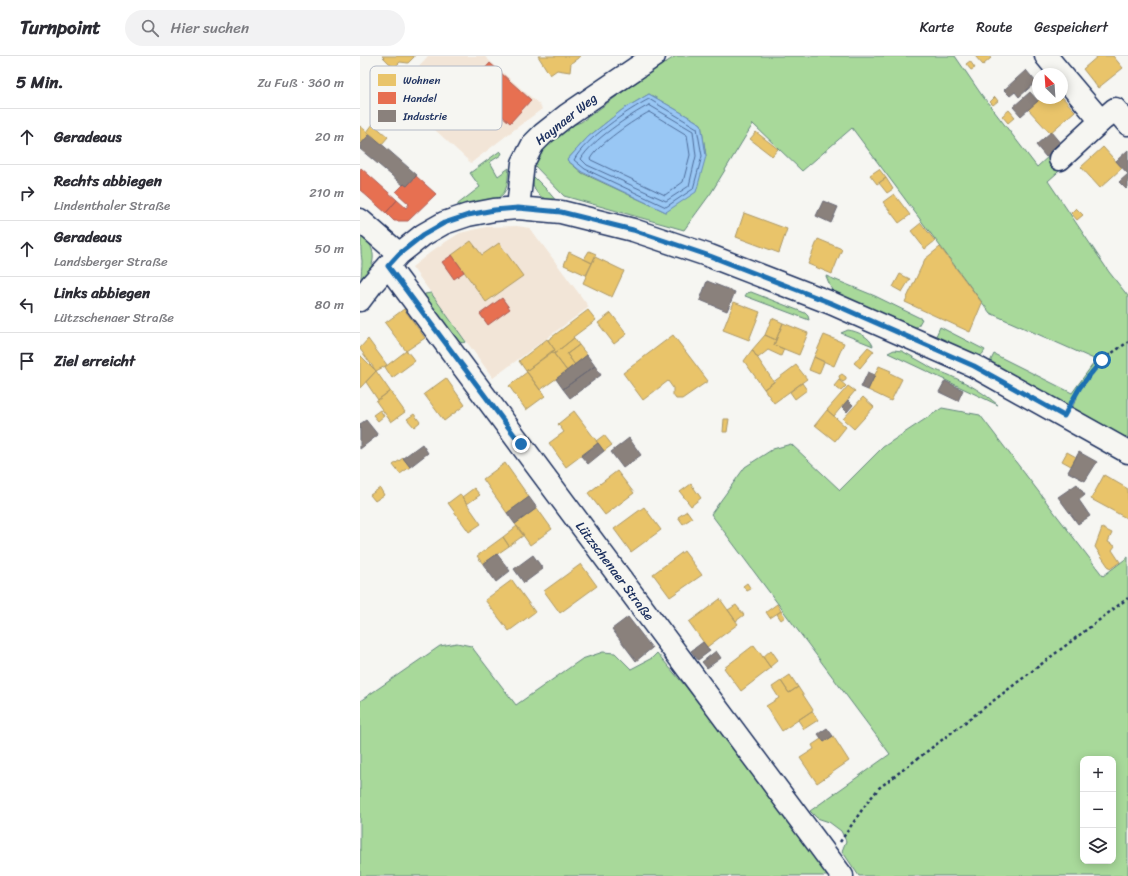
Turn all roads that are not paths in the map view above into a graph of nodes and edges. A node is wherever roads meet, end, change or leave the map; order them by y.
1 (654, 56) edge
2 (1046, 56) edge
3 (1056, 68) edge
4 (1068, 79) edge
5 (1118, 113) edge
6 (1060, 159) dead end
7 (518, 208) junction
8 (360, 220) edge
9 (394, 260) junction
10 (360, 300) edge
11 (1128, 452) edge
12 (842, 876) edge

1 - 7 street, Haynaer Weg
2 - 3 street
4 - 5 street
5 - 6 street
7 - 9 street
7 - 11 street
8 - 9 street, Lützschenaer Straße
9 - 10 street
9 - 12 street, Lützschenaer Straße

